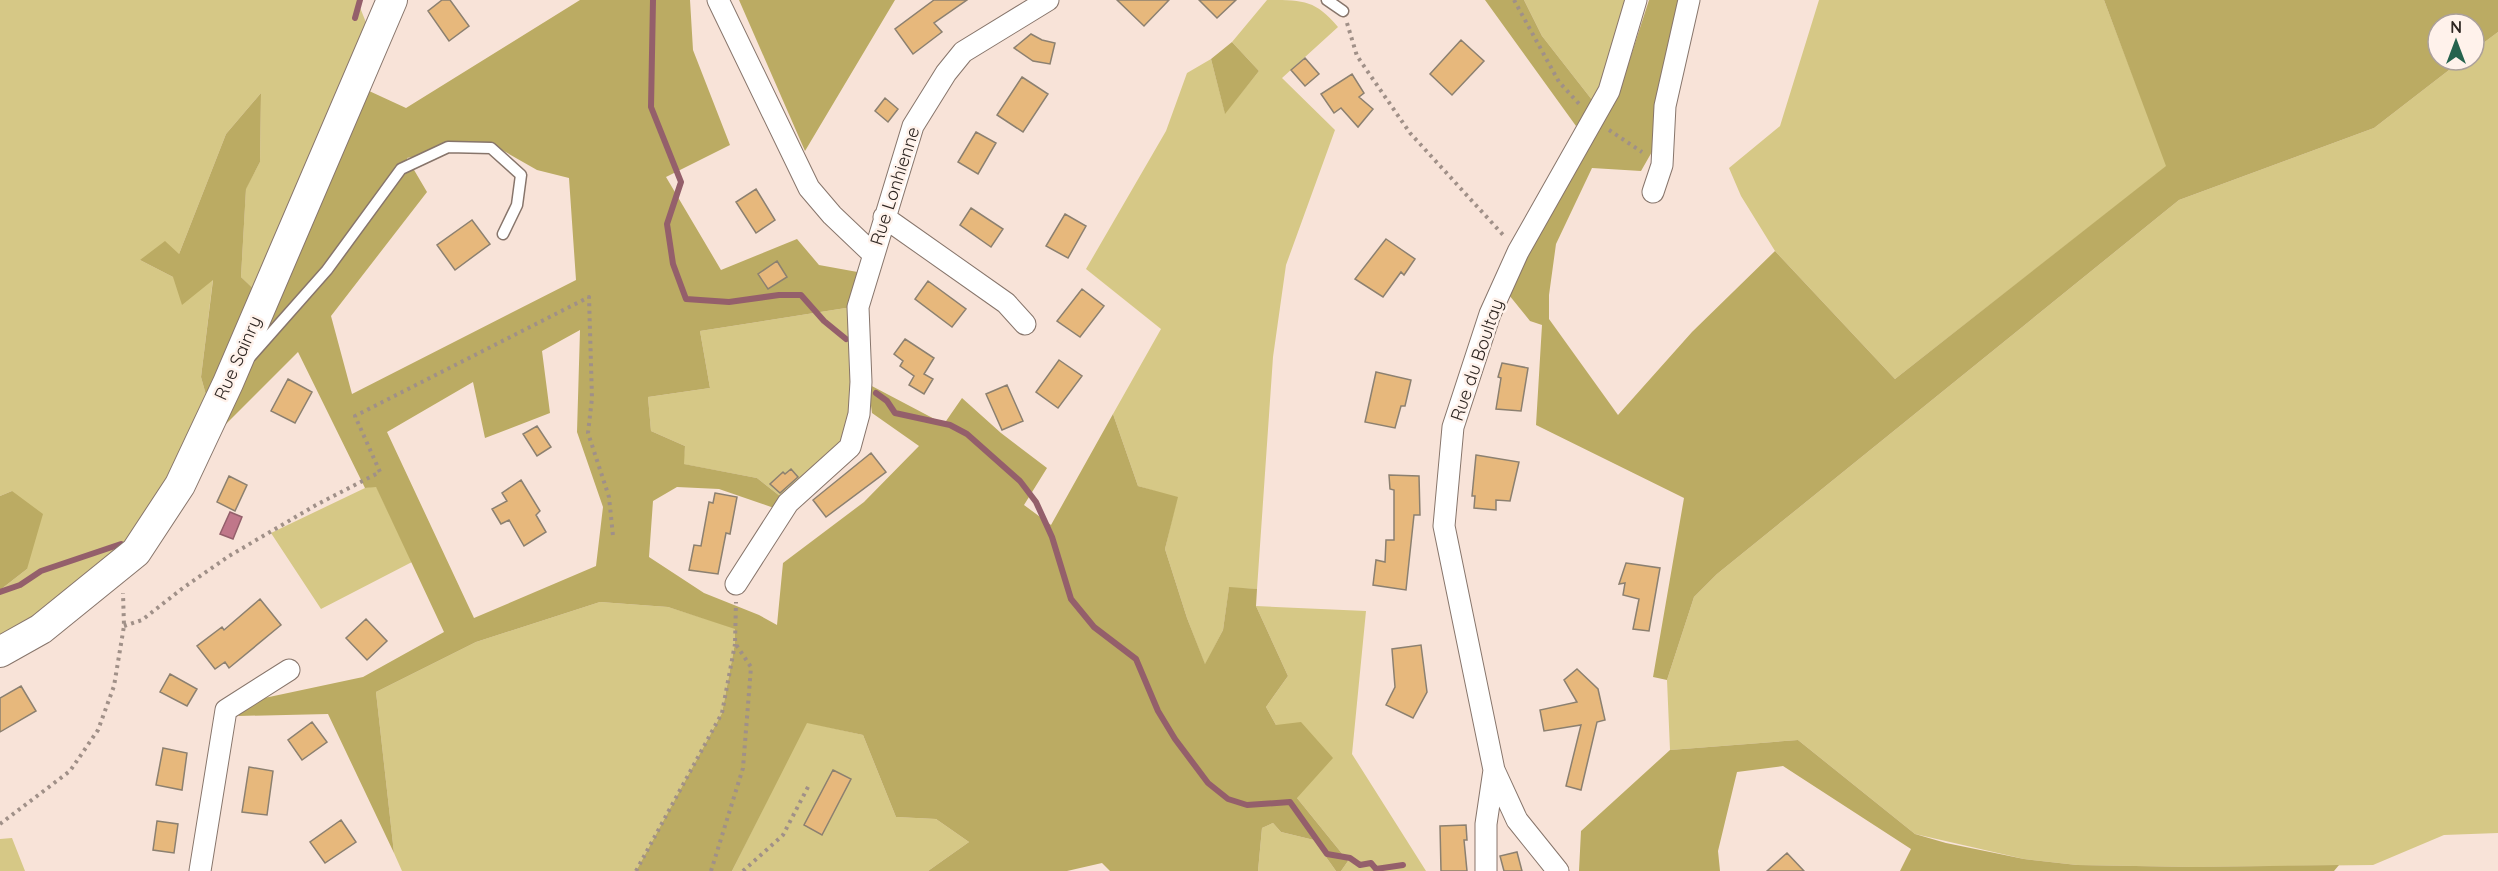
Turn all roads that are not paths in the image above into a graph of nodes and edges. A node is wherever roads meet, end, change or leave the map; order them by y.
1 (392, 0) edge
2 (718, 0) edge
3 (1048, 0) edge
4 (1327, 0) edge
5 (1636, 0) edge
6 (1689, 0) edge
7 (1343, 11) road end
8 (1653, 192) dead end
9 (884, 217) junction
10 (503, 234) dead end
11 (873, 254) junction
12 (1024, 324) dead end
13 (228, 383) junction
14 (736, 584) road end
15 (0, 652) edge
16 (289, 670) dead end
17 (1494, 770) junction
18 (200, 871) edge
19 (1486, 871) edge
20 (1558, 871) edge

1 - 13 street, Rue Sainry
2 - 11 street, Rue Lonhienne
3 - 9 street, Rue Lonhienne
4 - 7 lane
5 - 17 street, Rue du Boultay
6 - 8 street
9 - 11 street, Rue Lonhienne
9 - 12 street
10 - 13 lane
11 - 14 street, Rue Lonhienne
13 - 15 street, Rue Sainry
16 - 18 street
17 - 19 street
17 - 20 street, Rue du Boultay

